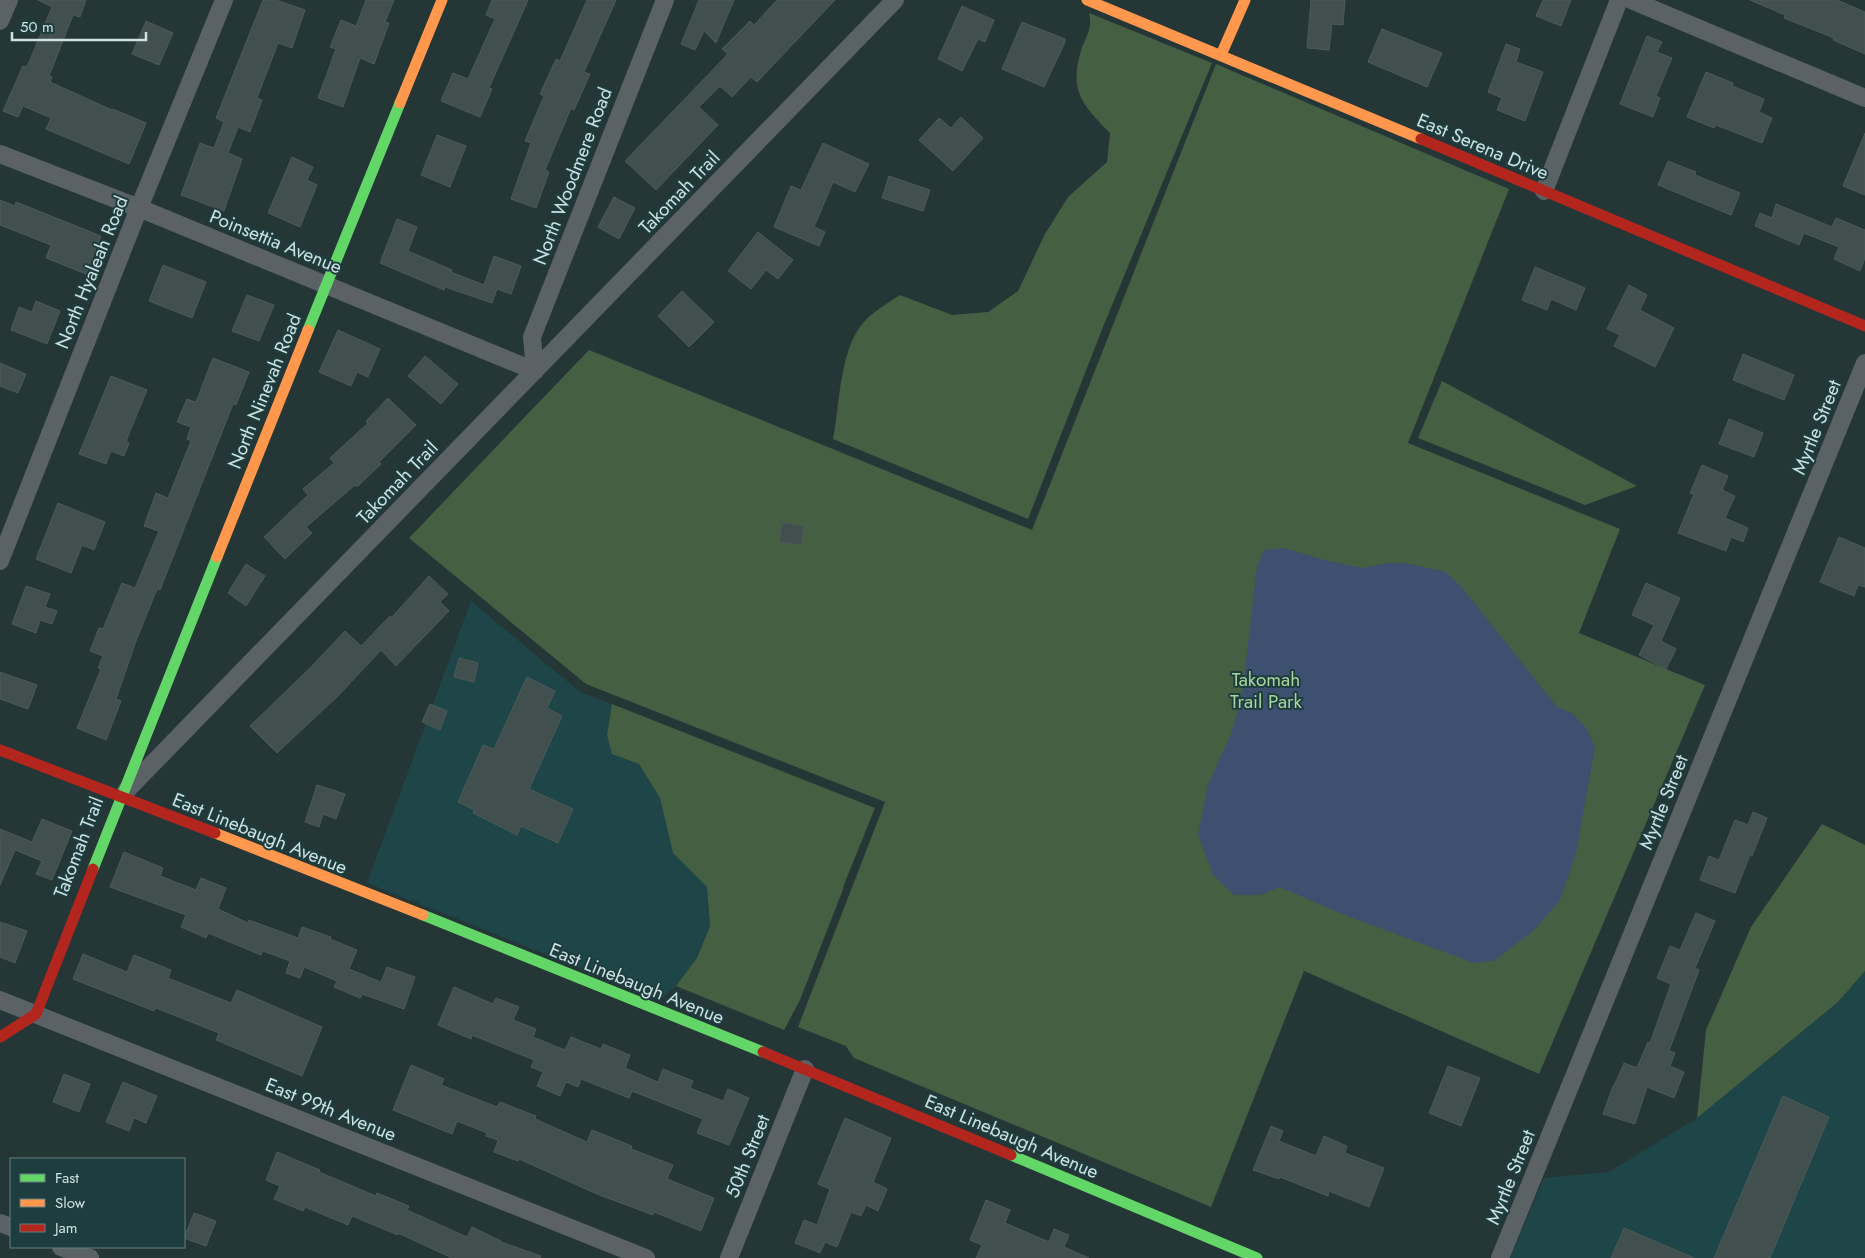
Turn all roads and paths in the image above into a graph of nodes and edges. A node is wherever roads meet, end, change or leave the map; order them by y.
1 (8, 0) edge
2 (224, 0) edge
3 (442, 0) edge
4 (665, 0) edge
5 (895, 0) edge
6 (1086, 0) edge
7 (1245, 0) edge
8 (1620, 0) edge
9 (1631, 0) edge
10 (0, 21) edge
11 (1221, 55) junction
12 (1865, 98) edge
13 (0, 154) edge
14 (1544, 191) junction
15 (138, 208) junction
16 (326, 285) junction
17 (1865, 326) edge
18 (1865, 363) edge
19 (535, 371) junction
20 (0, 561) edge
21 (0, 750) edge
22 (121, 796) junction
23 (0, 1000) edge
24 (36, 1014) junction
25 (0, 1037) edge
26 (805, 1069) junction
27 (64, 1248) edge
28 (90, 1258) edge
29 (646, 1258) edge
30 (729, 1258) edge
31 (1257, 1258) edge
32 (1500, 1258) edge

1 - 10 street
2 - 15 street, North Hyaleah Road
3 - 16 street, North Ninevah Road
4 - 19 street, North Woodmere Road
5 - 19 street, Takomah Trail
6 - 11 street, East Serena Drive
7 - 11 street
8 - 14 street
9 - 12 street
11 - 14 street, East Serena Drive
13 - 15 street, Poinsettia Avenue
14 - 17 street, East Serena Drive
15 - 16 street, Poinsettia Avenue
15 - 20 street, North Hyaleah Road
16 - 19 street, Poinsettia Avenue
16 - 22 street, North Ninevah Road
18 - 32 street, Myrtle Street
19 - 22 street, Takomah Trail
21 - 22 street, East Linebaugh Avenue
22 - 24 street, Takomah Trail
22 - 26 street, East Linebaugh Avenue
23 - 24 street, East 99th Avenue
24 - 25 street
24 - 29 street, East 99th Avenue
26 - 30 street, 50th Street
26 - 31 street, East Linebaugh Avenue
27 - 28 street

